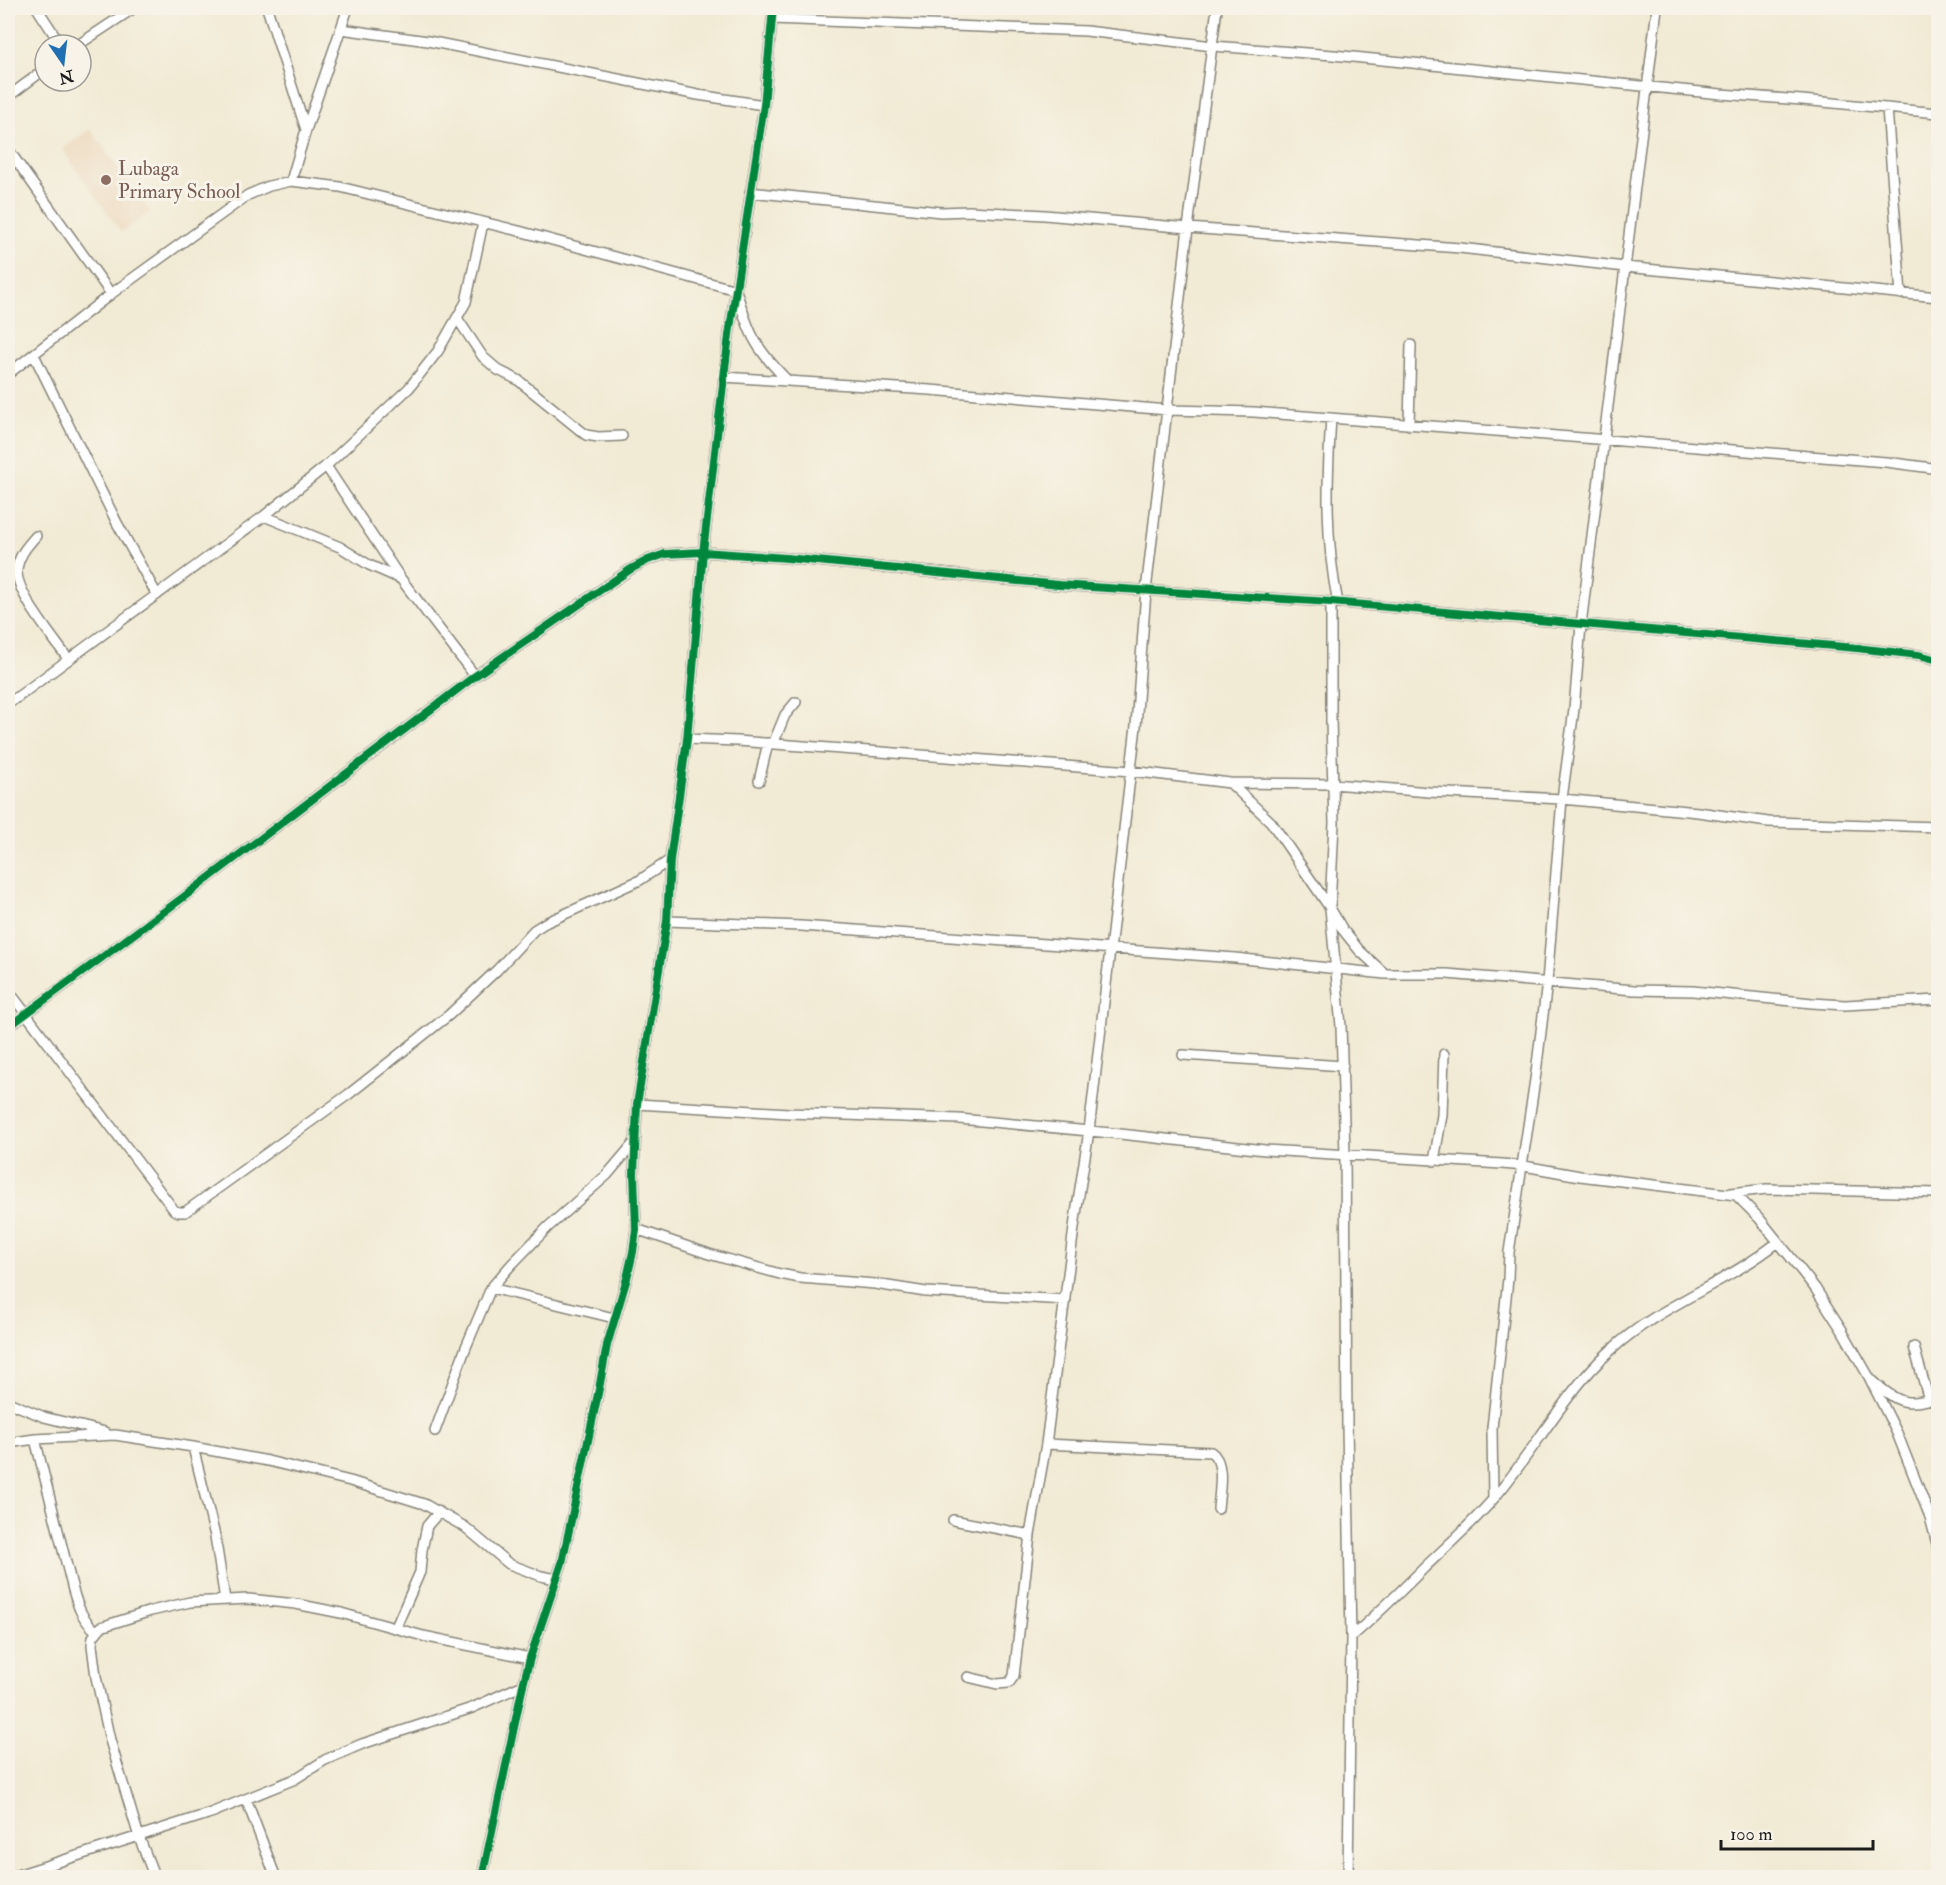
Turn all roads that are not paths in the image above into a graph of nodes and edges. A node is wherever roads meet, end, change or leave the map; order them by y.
1 (37, 8) edge
2 (134, 8) edge
3 (267, 8) edge
4 (348, 8) edge
5 (773, 8) edge
6 (1217, 8) edge
7 (1657, 8) edge
8 (772, 19) junction
9 (341, 29) junction
10 (53, 33) edge
11 (93, 35) edge
12 (1213, 46) junction
13 (33, 78) edge
14 (1647, 87) junction
15 (8, 97) edge
16 (764, 105) junction
17 (1887, 108) junction
18 (1938, 113) edge
19 (306, 130) junction
20 (8, 149) edge
21 (291, 181) junction
22 (750, 192) junction
23 (483, 223) junction
24 (1188, 228) junction
25 (1625, 267) junction
26 (736, 290) junction
27 (111, 294) junction
28 (1901, 294) junction
29 (1938, 297) edge
30 (458, 318) junction
31 (1411, 345) dead end
32 (34, 355) junction
33 (8, 374) edge
34 (724, 376) junction
35 (787, 380) junction
36 (1168, 410) junction
37 (1331, 418) junction
38 (1409, 425) junction
39 (622, 436) dead end
40 (1605, 441) junction
41 (326, 466) junction
42 (1938, 475) edge
43 (264, 516) junction
44 (36, 536) dead end
45 (703, 552) junction
46 (400, 579) junction
47 (1146, 591) junction
48 (156, 595) junction
49 (1335, 603) junction
50 (1581, 625) junction
51 (68, 659) junction
52 (1938, 660) edge
53 (476, 676) junction
54 (796, 702) dead end
55 (8, 704) edge
56 (687, 739) junction
57 (770, 743) junction
58 (1131, 771) junction
59 (759, 781) dead end
60 (1230, 783) junction
61 (1333, 784) junction
62 (1562, 799) junction
63 (1938, 827) edge
64 (670, 860) junction
65 (1330, 908) junction
66 (667, 921) junction
67 (1110, 949) junction
68 (1336, 968) junction
69 (1384, 974) junction
70 (1546, 982) junction
71 (8, 990) edge
72 (1938, 1000) edge
73 (25, 1014) junction
74 (8, 1028) edge
75 (1444, 1054) dead end
76 (1183, 1055) dead end
77 (1343, 1066) junction
78 (637, 1104) junction
79 (1089, 1131) junction
80 (635, 1142) junction
81 (1345, 1154) junction
82 (1434, 1161) junction
83 (1524, 1166) junction
84 (1938, 1193) edge
85 (1728, 1194) junction
86 (636, 1229) junction
87 (1778, 1242) junction
88 (491, 1288) junction
89 (1066, 1300) junction
90 (614, 1318) junction
91 (1914, 1347) dead end
92 (1869, 1377) junction
93 (1934, 1399) edge
94 (8, 1402) edge
95 (435, 1431) dead end
96 (115, 1435) junction
97 (35, 1439) junction
98 (8, 1443) edge
99 (1046, 1444) junction
100 (193, 1447) junction
101 (1493, 1499) junction
102 (1218, 1509) dead end
103 (440, 1512) junction
104 (953, 1520) dead end
105 (1030, 1535) junction
106 (1938, 1548) edge
107 (557, 1579) junction
108 (225, 1600) junction
109 (396, 1628) junction
110 (96, 1631) junction
111 (1351, 1637) junction
112 (530, 1658) junction
113 (968, 1677) dead end
114 (523, 1685) junction
115 (246, 1799) junction
116 (139, 1837) junction
117 (8, 1870) edge
118 (9, 1877) edge
119 (155, 1878) edge
120 (276, 1878) edge
121 (482, 1878) edge
122 (1348, 1878) edge

1 - 10 street
2 - 11 street
3 - 19 street
4 - 9 street
5 - 8 street
6 - 12 street
7 - 14 street
8 - 12 street
8 - 16 street
9 - 16 street
9 - 19 street
12 - 14 street
12 - 24 street
13 - 15 street
14 - 17 street
14 - 25 street
16 - 22 street
17 - 18 street
17 - 28 street
19 - 21 street
20 - 27 street
21 - 23 street
21 - 27 street
22 - 24 street
22 - 26 street
23 - 26 street
23 - 30 street
24 - 25 street
24 - 36 street
25 - 28 street
25 - 40 street
26 - 34 street
26 - 35 street
27 - 32 street
28 - 29 street
30 - 39 street
30 - 41 street
31 - 38 street
32 - 33 street
32 - 48 street
34 - 35 street
34 - 45 street
35 - 36 street
36 - 37 street
36 - 47 street
37 - 38 street
37 - 49 street
38 - 40 street
40 - 42 street
40 - 50 street
41 - 43 street
41 - 46 street
43 - 46 street
43 - 48 street
44 - 51 street
45 - 47 street
45 - 53 street
45 - 56 street
46 - 53 street
47 - 49 street
47 - 58 street
48 - 51 street
49 - 50 street
49 - 61 street
50 - 52 street
50 - 62 street
51 - 55 street
53 - 73 street
54 - 57 street
56 - 57 street
56 - 64 street
57 - 58 street
57 - 59 street
58 - 60 street
58 - 67 street
60 - 61 street
60 - 65 street
61 - 62 street
61 - 65 street
62 - 63 street
62 - 70 street
64 - 66 street
64 - 73 street
65 - 68 street
65 - 69 street
66 - 67 street
66 - 78 street
67 - 68 street
67 - 79 street
68 - 69 street
68 - 77 street
69 - 70 street
70 - 72 street
70 - 83 street
71 - 73 street
73 - 74 street
75 - 82 street
76 - 77 street
77 - 81 street
78 - 79 street
78 - 80 street
79 - 81 street
79 - 89 street
80 - 86 street
80 - 88 street
81 - 82 street
81 - 111 street
82 - 83 street
83 - 85 street
83 - 101 street
84 - 85 street
85 - 87 street
86 - 89 street
86 - 90 street
87 - 92 street
87 - 101 street
88 - 90 street
88 - 95 street
89 - 99 street
90 - 107 street
91 - 93 street
92 - 93 street
92 - 106 street
94 - 96 street
96 - 97 street
96 - 100 street
97 - 98 street
97 - 110 street
99 - 102 street
99 - 105 street
100 - 103 street
100 - 108 street
101 - 111 street
103 - 107 street
103 - 109 street
104 - 105 street
105 - 113 street
107 - 112 street
108 - 109 street
108 - 110 street
109 - 112 street
110 - 116 street
111 - 122 street
112 - 114 street
114 - 115 street
114 - 121 street
115 - 116 street
115 - 120 street
116 - 118 street
116 - 119 street
117 - 118 street

